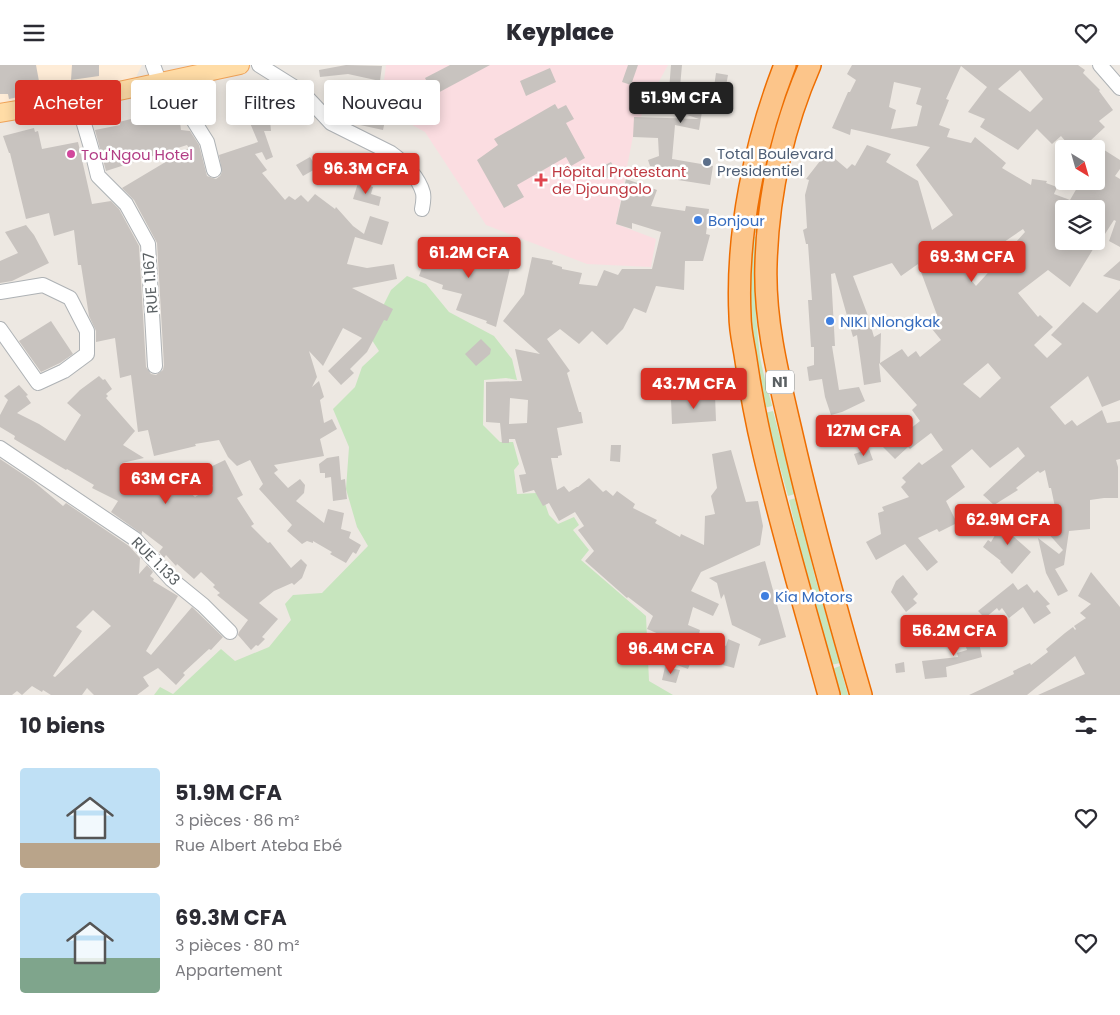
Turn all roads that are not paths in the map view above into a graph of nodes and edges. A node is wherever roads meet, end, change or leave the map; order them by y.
1 (240, 65) edge
2 (259, 65) edge
3 (785, 65) edge
4 (810, 65) edge
5 (1100, 65) edge
6 (160, 75) edge
7 (121, 87) edge
8 (1120, 88) edge
9 (15, 110) edge
10 (0, 113) edge
11 (84, 125) edge
12 (214, 170) dead end
13 (422, 209) dead end
14 (0, 292) edge
15 (0, 329) edge
16 (155, 366) dead end
17 (0, 448) edge
18 (230, 632) dead end
19 (829, 695) edge
20 (860, 695) edge

1 - 6 main road
2 - 13 street
3 - 19 highway, N1
4 - 20 highway, N1
5 - 8 street
6 - 7 main road
6 - 12 street
9 - 10 main road
11 - 16 street, RUE 1.167
14 - 15 street
17 - 18 street, RUE 1.133

